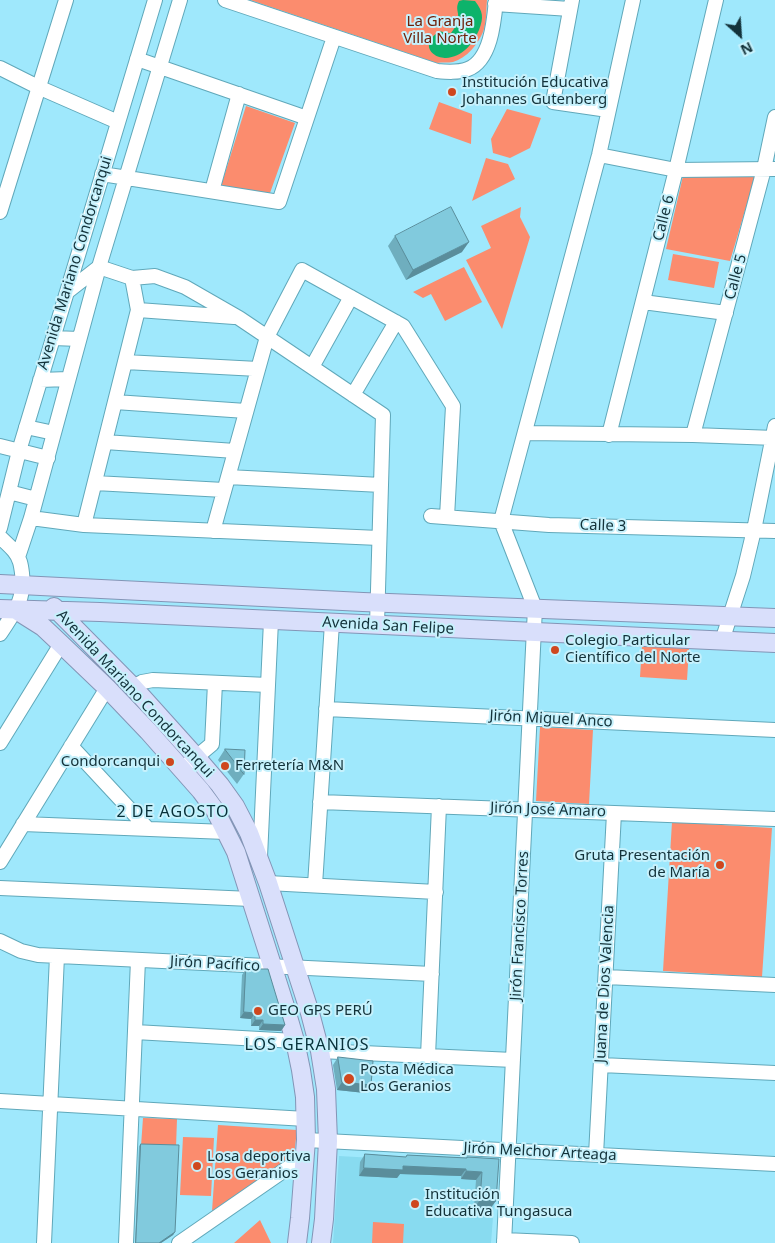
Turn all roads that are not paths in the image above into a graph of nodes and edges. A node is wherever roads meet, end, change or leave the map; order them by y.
1 (66, 0) edge
2 (180, 0) edge
3 (224, 0) edge
4 (633, 0) edge
5 (716, 0) edge
6 (152, 1) edge
7 (495, 2) edge
8 (571, 4) edge
9 (334, 37) junction
10 (137, 59) junction
11 (159, 67) junction
12 (0, 68) edge
13 (38, 87) junction
14 (239, 94) junction
15 (608, 110) junction
16 (775, 117) edge
17 (307, 118) junction
18 (118, 122) junction
19 (599, 155) junction
20 (770, 169) edge
21 (676, 170) junction
22 (102, 174) junction
23 (126, 178) junction
24 (212, 191) junction
25 (0, 212) edge
26 (80, 246) junction
27 (103, 252) junction
28 (99, 266) junction
29 (132, 278) junction
30 (67, 292) junction
31 (352, 297) junction
32 (643, 302) junction
33 (138, 310) junction
34 (726, 313) junction
35 (238, 318) junction
36 (396, 322) junction
37 (267, 337) junction
38 (53, 338) junction
39 (79, 339) junction
40 (125, 362) junction
41 (312, 367) junction
42 (258, 368) junction
43 (40, 380) junction
44 (68, 380) junction
45 (353, 395) junction
46 (115, 402) junction
47 (246, 411) junction
48 (26, 427) junction
49 (54, 432) junction
50 (525, 433) junction
51 (774, 434) edge
52 (609, 435) junction
53 (693, 435) junction
54 (105, 442) junction
55 (0, 446) edge
56 (19, 451) junction
57 (235, 451) junction
58 (48, 458) junction
59 (226, 483) junction
60 (95, 484) junction
61 (381, 485) junction
62 (9, 492) junction
63 (36, 499) junction
64 (430, 516) dead end
65 (447, 517) junction
66 (32, 518) junction
67 (501, 521) junction
68 (84, 525) junction
69 (0, 528) edge
70 (754, 530) junction
71 (213, 531) junction
72 (775, 531) edge
73 (0, 537) edge
74 (379, 538) junction
75 (18, 557) junction
76 (0, 584) edge
77 (23, 585) junction
78 (378, 603) junction
79 (535, 608) junction
80 (8, 609) edge
81 (58, 611) junction
82 (731, 617) junction
83 (775, 618) edge
84 (270, 621) junction
85 (332, 624) junction
86 (377, 625) junction
87 (534, 633) junction
88 (0, 634) edge
89 (722, 641) junction
90 (61, 644) junction
91 (775, 644) edge
92 (215, 683) junction
93 (268, 685) junction
94 (133, 686) junction
95 (107, 688) junction
96 (326, 709) junction
97 (530, 718) junction
98 (775, 730) edge
99 (0, 743) edge
100 (71, 746) junction
101 (196, 757) junction
102 (182, 769) junction
103 (320, 802) junction
104 (439, 806) junction
105 (525, 810) junction
106 (614, 813) junction
107 (775, 819) edge
108 (23, 824) junction
109 (148, 829) junction
110 (226, 832) junction
111 (260, 860) junction
112 (0, 862) edge
113 (268, 883) junction
114 (314, 886) junction
115 (0, 888) edge
116 (436, 892) junction
117 (251, 899) junction
118 (0, 941) edge
119 (57, 956) junction
120 (138, 960) junction
121 (273, 967) junction
122 (295, 968) junction
123 (432, 974) junction
124 (606, 977) junction
125 (775, 985) edge
126 (134, 1032) junction
127 (295, 1041) junction
128 (320, 1051) junction
129 (428, 1056) junction
130 (513, 1060) junction
131 (601, 1064) junction
132 (775, 1073) edge
133 (0, 1101) edge
134 (50, 1104) junction
135 (132, 1108) junction
136 (306, 1119) junction
137 (328, 1141) junction
138 (305, 1148) junction
139 (508, 1150) junction
140 (596, 1155) junction
141 (775, 1164) edge
142 (504, 1241) edge
143 (44, 1243) edge
144 (126, 1243) edge
145 (179, 1243) edge
146 (297, 1243) edge
147 (321, 1243) edge
148 (572, 1243) edge

1 - 13 street
2 - 11 street, Avenida Mariano Condorcanqui
3 - 9 street
4 - 15 street
5 - 21 street, Calle 6
6 - 10 street, Avenida Mariano Condorcanqui
7 - 8 street
7 - 9 street
8 - 15 street
9 - 17 street
10 - 11 street
10 - 18 street, Avenida Mariano Condorcanqui
11 - 14 street
11 - 23 street, Avenida Mariano Condorcanqui
12 - 13 street
13 - 18 street
13 - 25 street
14 - 17 street
14 - 24 street
15 - 19 street
16 - 20 street, Calle 5
17 - 24 street
18 - 22 street, Avenida Mariano Condorcanqui
19 - 21 street
19 - 50 street
20 - 21 street
20 - 34 street, Calle 5
21 - 32 street, Calle 6
22 - 23 street
22 - 26 street, Avenida Mariano Condorcanqui
23 - 24 street
23 - 27 street, Avenida Mariano Condorcanqui
26 - 27 street
26 - 30 street, Avenida Mariano Condorcanqui
27 - 28 street, Avenida Mariano Condorcanqui
28 - 29 street
28 - 30 street
28 - 39 street, Avenida Mariano Condorcanqui
29 - 33 street
29 - 35 street
30 - 38 street, Avenida Mariano Condorcanqui
31 - 36 street
31 - 37 street
31 - 41 street
32 - 34 street
32 - 52 street, Calle 6
33 - 35 street
33 - 40 street
34 - 53 street, Calle 5
35 - 37 street
36 - 45 street
36 - 65 street
37 - 41 street
37 - 42 street
38 - 39 street
38 - 43 street, Avenida Mariano Condorcanqui
39 - 44 street, Avenida Mariano Condorcanqui
40 - 42 street
40 - 46 street
41 - 45 street
42 - 47 street
43 - 44 street
43 - 48 street, Avenida Mariano Condorcanqui
44 - 49 street, Avenida Mariano Condorcanqui
45 - 61 street
46 - 47 street
46 - 54 street
47 - 57 street
48 - 49 street
48 - 56 street, Avenida Mariano Condorcanqui
49 - 58 street, Avenida Mariano Condorcanqui
50 - 52 street
50 - 67 street
51 - 53 street
51 - 70 street
52 - 53 street
54 - 57 street
54 - 60 street
55 - 56 street
56 - 58 street
56 - 62 street, Avenida Mariano Condorcanqui
57 - 59 street
58 - 63 street, Avenida Mariano Condorcanqui
59 - 60 street
59 - 61 street
59 - 71 street
60 - 68 street
61 - 74 street
62 - 63 street
62 - 69 street, Avenida Mariano Condorcanqui
63 - 66 street, Avenida Mariano Condorcanqui
64 - 65 street, Calle 3
65 - 67 street, Calle 3
66 - 68 street
66 - 75 street, Avenida Mariano Condorcanqui
67 - 70 street, Calle 3
67 - 79 street
68 - 71 street
70 - 72 street, Calle 3
70 - 82 street
71 - 74 street
73 - 75 street
74 - 78 street
75 - 77 street
76 - 77 main road, Avenida San Felipe
77 - 78 main road, Avenida San Felipe
77 - 80 street
77 - 81 main road, Avenida Mariano Condorcanqui
78 - 79 main road, Avenida San Felipe
78 - 86 street
79 - 82 main road, Avenida San Felipe
79 - 87 street, Jirón Francisco Torres
80 - 81 main road, Avenida San Felipe
80 - 88 street
80 - 90 main road, Avenida Mariano Condorcanqui
81 - 84 main road, Avenida San Felipe
81 - 94 main road, Avenida Mariano Condorcanqui
82 - 83 main road, Avenida San Felipe
82 - 89 street
84 - 85 main road, Avenida San Felipe
84 - 93 street
85 - 86 main road, Avenida San Felipe
85 - 96 street
86 - 87 main road, Avenida San Felipe
87 - 89 main road, Avenida San Felipe
87 - 97 street, Jirón Francisco Torres
89 - 91 main road, Avenida San Felipe
90 - 95 main road, Avenida Mariano Condorcanqui
90 - 99 street
92 - 93 street
92 - 94 street
92 - 101 street
93 - 111 street
94 - 101 main road, Avenida Mariano Condorcanqui
95 - 100 street
95 - 102 main road, Avenida Mariano Condorcanqui
96 - 97 street, Jirón Miguel Anco
96 - 103 street
97 - 98 street, Jirón Miguel Anco
97 - 105 street, Jirón Francisco Torres
100 - 108 street
100 - 109 street
101 - 102 street
101 - 111 main road, Avenida Mariano Condorcanqui
102 - 110 main road, Avenida Mariano Condorcanqui
103 - 104 street, Jirón José Amaro
103 - 114 street
104 - 105 street, Jirón José Amaro
104 - 116 street
105 - 106 street, Jirón José Amaro
105 - 130 street, Jirón Francisco Torres
106 - 107 street, Jirón José Amaro
106 - 124 street, Juana de Dios Valencia
108 - 109 street
108 - 112 street
109 - 110 street
110 - 117 main road, Avenida Mariano Condorcanqui
111 - 113 main road, Avenida Mariano Condorcanqui
113 - 114 street
113 - 122 main road, Avenida Mariano Condorcanqui
114 - 116 street
115 - 117 street
116 - 123 street
117 - 121 main road, Avenida Mariano Condorcanqui
118 - 119 street, Jirón Pacífico
119 - 120 street, Jirón Pacífico
119 - 134 street
120 - 121 street, Jirón Pacífico
120 - 126 street
121 - 122 street, Jirón Pacífico
121 - 127 main road, Avenida Mariano Condorcanqui
122 - 123 street, Jirón Pacífico
122 - 128 main road, Avenida Mariano Condorcanqui
123 - 129 street
124 - 125 street
124 - 131 street, Juana de Dios Valencia
126 - 127 street
126 - 135 street
127 - 136 main road, Avenida Mariano Condorcanqui
128 - 129 street
128 - 137 main road, Avenida Mariano Condorcanqui
129 - 130 street
130 - 139 street, Jirón Francisco Torres
131 - 132 street
131 - 140 street, Juana de Dios Valencia
133 - 134 street
134 - 135 street
134 - 143 street
135 - 136 street
135 - 144 street
136 - 138 main road, Avenida Mariano Condorcanqui
137 - 138 street, Jirón Melchor Arteaga
137 - 139 street, Jirón Melchor Arteaga
137 - 147 main road, Avenida Mariano Condorcanqui
138 - 145 street
138 - 146 main road, Avenida Mariano Condorcanqui
139 - 140 street, Jirón Melchor Arteaga
139 - 142 street, Jirón Francisco Torres
140 - 141 street, Jirón Melchor Arteaga
142 - 148 street

